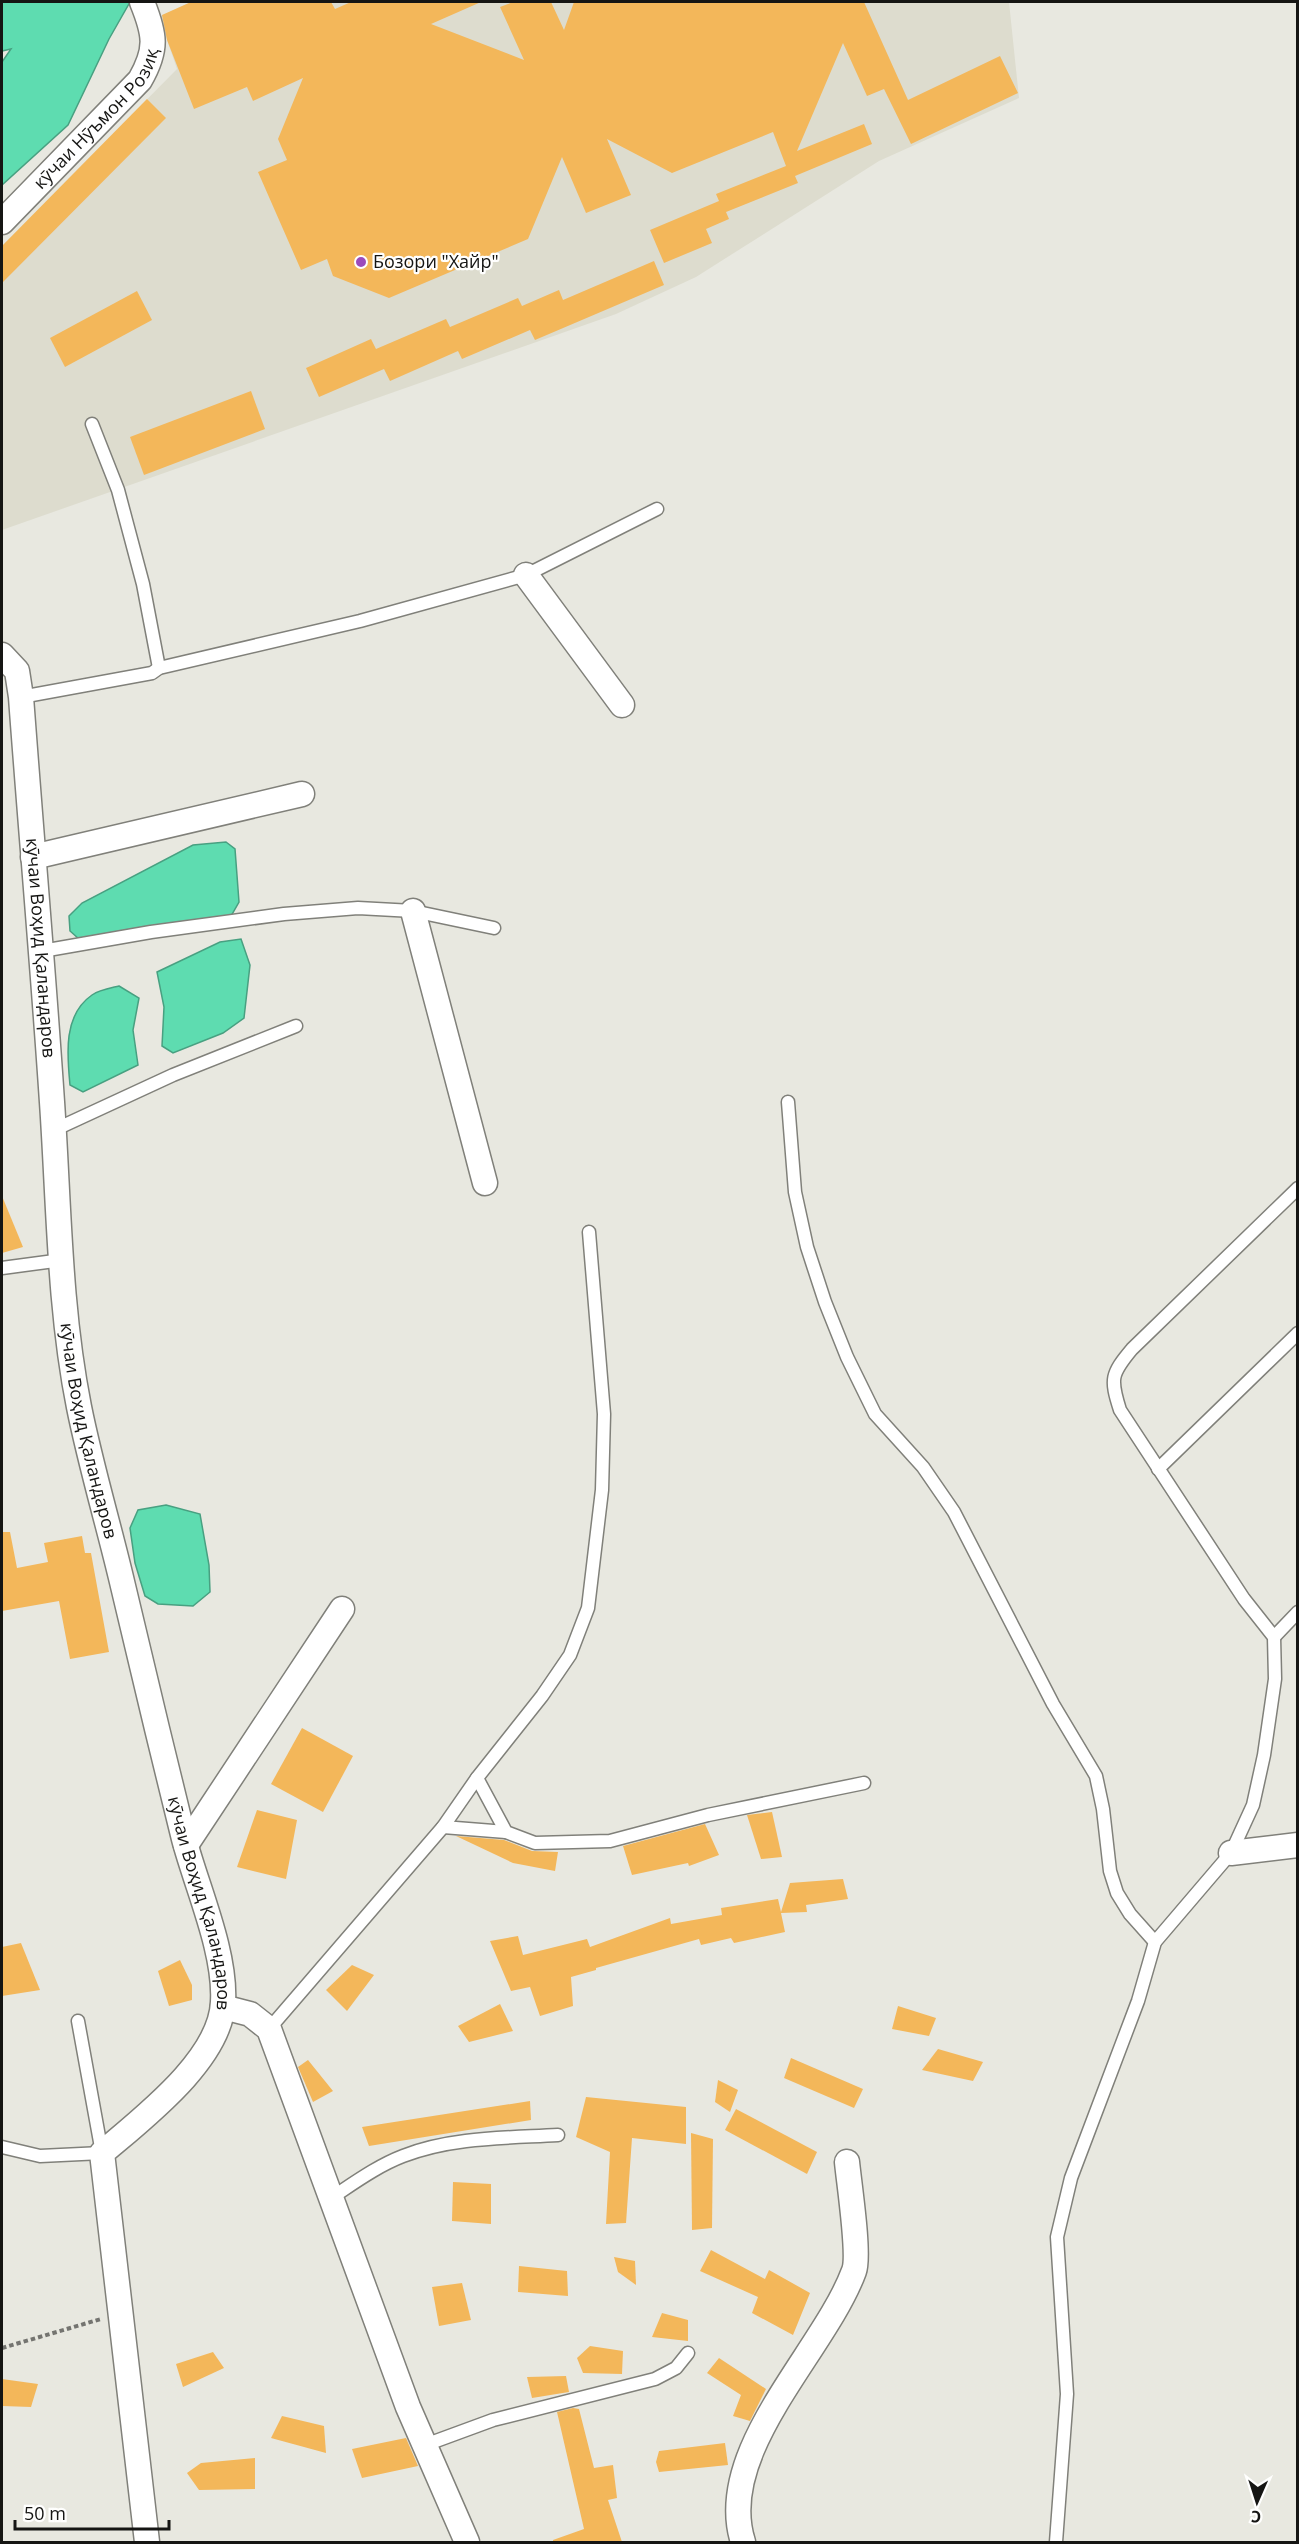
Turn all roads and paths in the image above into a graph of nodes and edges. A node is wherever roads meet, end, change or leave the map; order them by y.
1 (142, 2) edge
2 (2, 222) edge
3 (92, 424) dead end
4 (657, 509) dead end
5 (526, 575) junction
6 (2, 655) edge
7 (159, 668) junction
8 (21, 697) junction
9 (622, 705) dead end
10 (302, 794) dead end
11 (33, 857) junction
12 (413, 911) junction
13 (494, 928) dead end
14 (42, 951) junction
15 (296, 1026) dead end
16 (788, 1102) dead end
17 (54, 1130) junction
18 (484, 1183) dead end
19 (1298, 1188) edge
20 (589, 1232) dead end
21 (62, 1260) junction
22 (2, 1269) edge
23 (1298, 1333) edge
24 (1158, 1469) junction
25 (342, 1609) dead end
26 (1298, 1612) edge
27 (1274, 1637) junction
28 (477, 1778) junction
29 (864, 1783) dead end
30 (443, 1827) junction
31 (506, 1832) junction
32 (186, 1845) junction
33 (1298, 1845) edge
34 (1231, 1854) junction
35 (1155, 1942) junction
36 (223, 2007) junction
37 (78, 2021) dead end
38 (269, 2029) junction
39 (558, 2135) dead end
40 (2, 2147) edge
41 (102, 2153) junction
42 (847, 2162) dead end
43 (331, 2198) junction
44 (122, 2313) junction
45 (2, 2348) edge
46 (688, 2353) dead end
47 (425, 2445) junction
48 (147, 2542) edge
49 (467, 2542) edge
50 (743, 2542) edge
51 (1056, 2542) edge

1 - 2 street, кӯчаи Нӯъмон Розиқ
3 - 7 lane
4 - 5 lane
5 - 7 lane
5 - 9 street
6 - 8 street, кӯчаи Воҳид Қаландаров
7 - 8 lane
8 - 11 street, кӯчаи Воҳид Қаландаров
10 - 11 street
11 - 14 street, кӯчаи Воҳид Қаландаров
12 - 13 lane
12 - 14 lane
12 - 18 street
14 - 17 street, кӯчаи Воҳид Қаландаров
15 - 17 lane
16 - 35 lane
17 - 21 street, кӯчаи Воҳид Қаландаров
19 - 24 lane
20 - 28 lane
21 - 22 lane
21 - 32 street, кӯчаи Воҳид Қаландаров
23 - 24 lane
24 - 27 lane
25 - 32 street
26 - 27 lane
27 - 34 lane
28 - 30 lane
28 - 31 lane
29 - 31 lane
30 - 31 lane
30 - 38 lane
32 - 36 street, кӯчаи Воҳид Қаландаров
33 - 34 street
34 - 35 lane
35 - 51 lane
36 - 38 street
36 - 41 street, кӯчаи Воҳид Қаландаров
37 - 41 lane
38 - 43 street
39 - 43 lane
40 - 41 lane
41 - 44 street
42 - 50 street
43 - 47 street
44 - 45 path
44 - 48 street
46 - 47 lane
47 - 49 street

